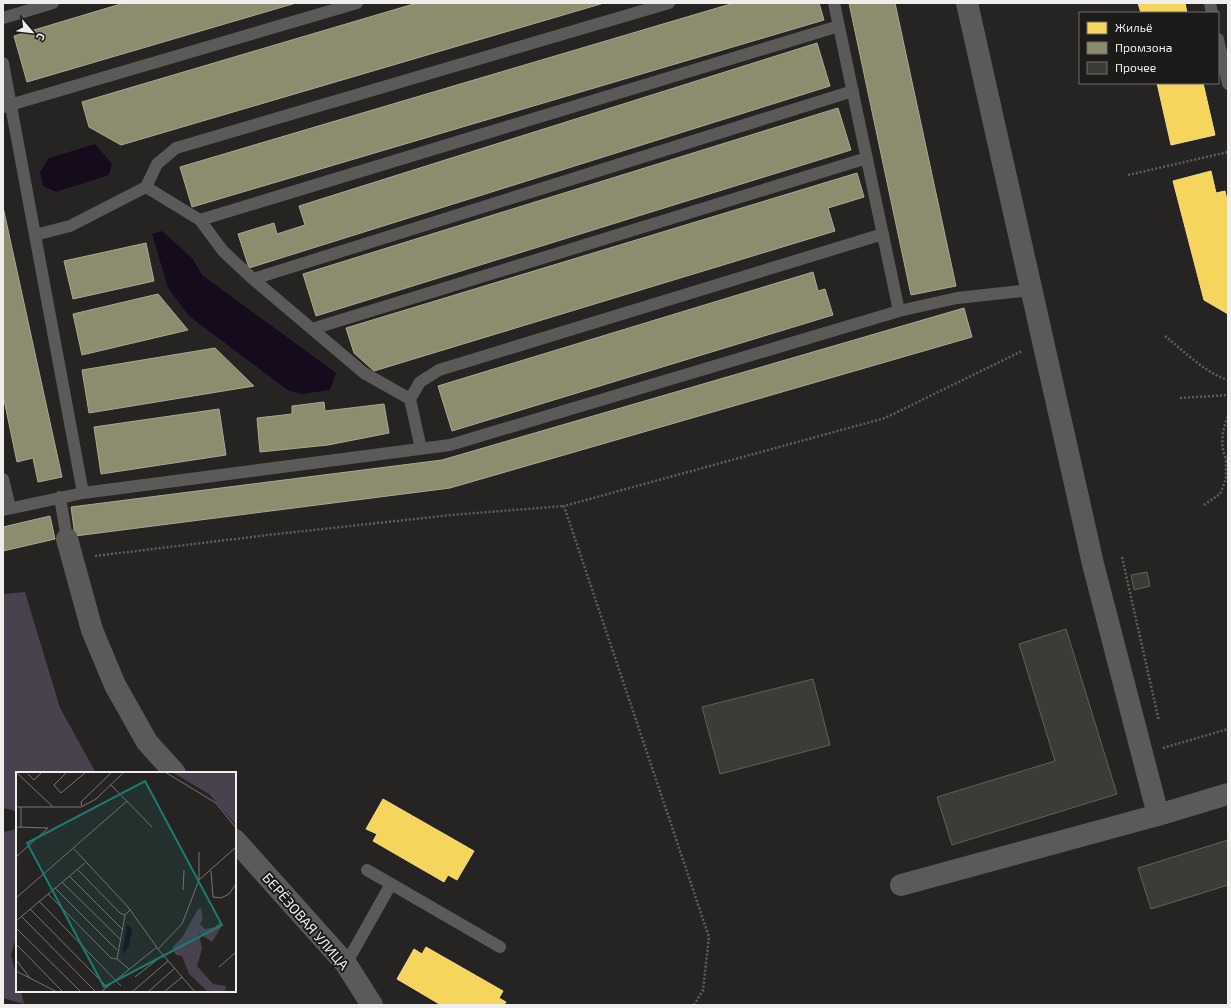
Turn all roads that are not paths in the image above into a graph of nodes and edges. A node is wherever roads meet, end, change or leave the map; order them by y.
1 (53, 3) edge
2 (357, 3) edge
3 (669, 3) edge
4 (834, 3) edge
5 (967, 3) edge
6 (3, 18) edge
7 (839, 26) junction
8 (1219, 44) edge
9 (3, 63) edge
10 (1228, 84) edge
11 (853, 91) junction
12 (7, 106) edge
13 (867, 158) junction
14 (146, 188) junction
15 (200, 220) junction
16 (883, 234) junction
17 (35, 235) junction
18 (252, 279) junction
19 (1031, 290) junction
20 (900, 312) junction
21 (312, 329) junction
22 (410, 399) junction
23 (421, 448) junction
24 (3, 479) edge
25 (83, 493) junction
26 (60, 497) junction
27 (6, 509) edge
28 (69, 549) joint
29 (174, 772) edge
30 (1228, 794) edge
31 (1158, 815) junction
32 (236, 841) edge
33 (367, 870) dead end
34 (391, 884) junction
35 (901, 885) dead end
36 (500, 947) dead end
37 (346, 964) junction
38 (372, 1005) edge

1 - 6 lane
2 - 12 lane
3 - 14 lane
4 - 7 lane
5 - 19 street
7 - 11 lane
7 - 15 lane
8 - 10 lane
9 - 12 lane
11 - 13 lane
11 - 18 lane
12 - 17 lane
13 - 16 lane
13 - 21 lane
14 - 15 lane
14 - 17 lane
15 - 18 lane
16 - 20 lane
16 - 22 lane
17 - 25 lane
18 - 21 lane
19 - 20 lane
19 - 31 street
20 - 23 lane
21 - 22 lane
22 - 23 lane
23 - 25 lane
24 - 27 lane
25 - 26 lane
26 - 27 lane
26 - 28 lane
28 - 29 street
30 - 31 street
31 - 35 street
32 - 37 street, БЕРЁЗОВАЯ УЛИЦА
33 - 34 lane
34 - 36 lane
34 - 37 lane
37 - 38 street, БЕРЁЗОВАЯ УЛИЦА

